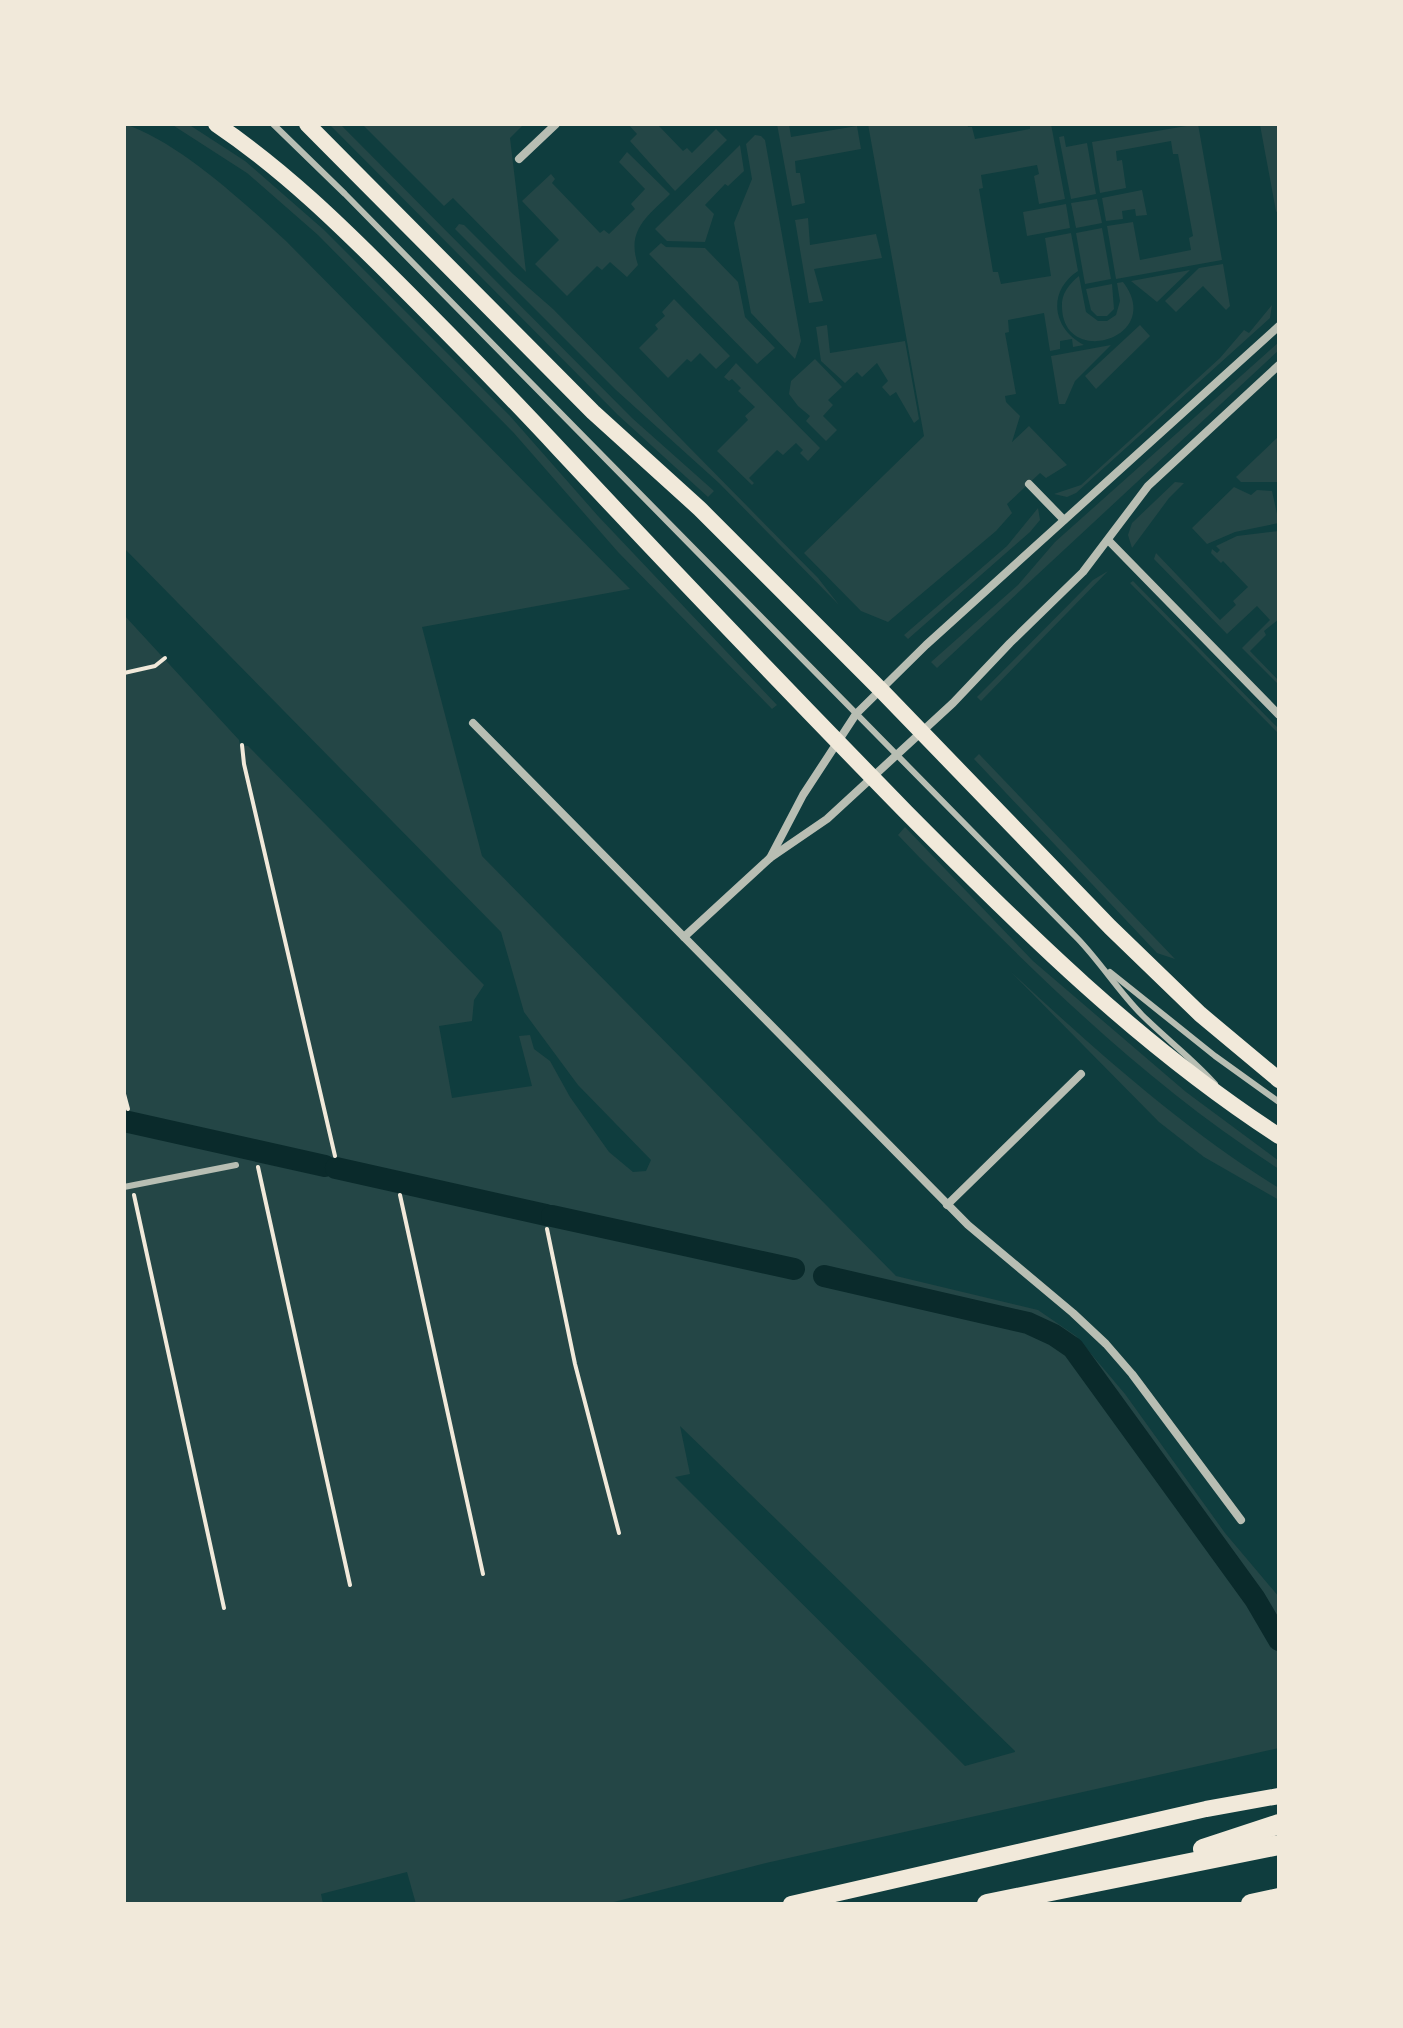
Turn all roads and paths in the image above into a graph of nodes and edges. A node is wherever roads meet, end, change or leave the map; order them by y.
1 (216, 124) edge
2 (273, 124) edge
3 (307, 124) edge
4 (556, 124) edge
5 (519, 159) dead end
6 (1279, 326) edge
7 (1279, 365) edge
8 (1029, 484) dead end
9 (1064, 520) junction
10 (1109, 541) junction
11 (165, 658) dead end
12 (124, 673) edge
13 (881, 690) junction
14 (856, 714) junction
15 (1279, 715) edge
16 (473, 723) dead end
17 (920, 732) junction
18 (837, 741) junction
19 (242, 745) dead end
20 (896, 755) junction
21 (872, 778) junction
22 (770, 858) junction
23 (684, 937) junction
24 (1100, 965) junction
25 (1081, 1074) dead end
26 (1279, 1080) edge
27 (124, 1094) edge
28 (1279, 1102) edge
29 (1234, 1104) junction
30 (128, 1109) dead end
31 (1279, 1136) edge
32 (335, 1156) dead end
33 (236, 1165) dead end
34 (258, 1167) dead end
35 (128, 1186) edge
36 (400, 1195) dead end
37 (947, 1205) junction
38 (547, 1229) dead end
39 (1241, 1520) dead end
40 (619, 1533) dead end
41 (483, 1574) dead end
42 (350, 1585) dead end
43 (224, 1608) dead end
44 (1279, 1796) edge
45 (1279, 1824) edge
46 (1279, 1845) edge
47 (1140, 1872) junction
48 (1279, 1898) edge
49 (791, 1904) edge
50 (987, 1904) edge
51 (1251, 1904) edge

1 - 18 main road
2 - 14 lane
3 - 13 main road
4 - 5 street
6 - 9 street
7 - 10 street
8 - 9 street
9 - 13 street
10 - 15 street
10 - 17 street
11 - 12 path
13 - 14 street
13 - 17 main road
14 - 18 street
14 - 20 lane
16 - 23 street
17 - 20 street
17 - 26 main road
18 - 21 main road
18 - 22 street
19 - 32 path
20 - 21 street
20 - 24 lane
21 - 22 street
21 - 29 main road
22 - 23 street
23 - 37 street
24 - 28 lane
24 - 29 lane
25 - 37 street
27 - 30 path
29 - 31 main road
33 - 35 lane
34 - 42 path
35 - 43 path
36 - 41 path
37 - 39 street
38 - 40 path
44 - 49 main road
45 - 47 main road
46 - 47 main road
47 - 50 main road
48 - 51 main road

